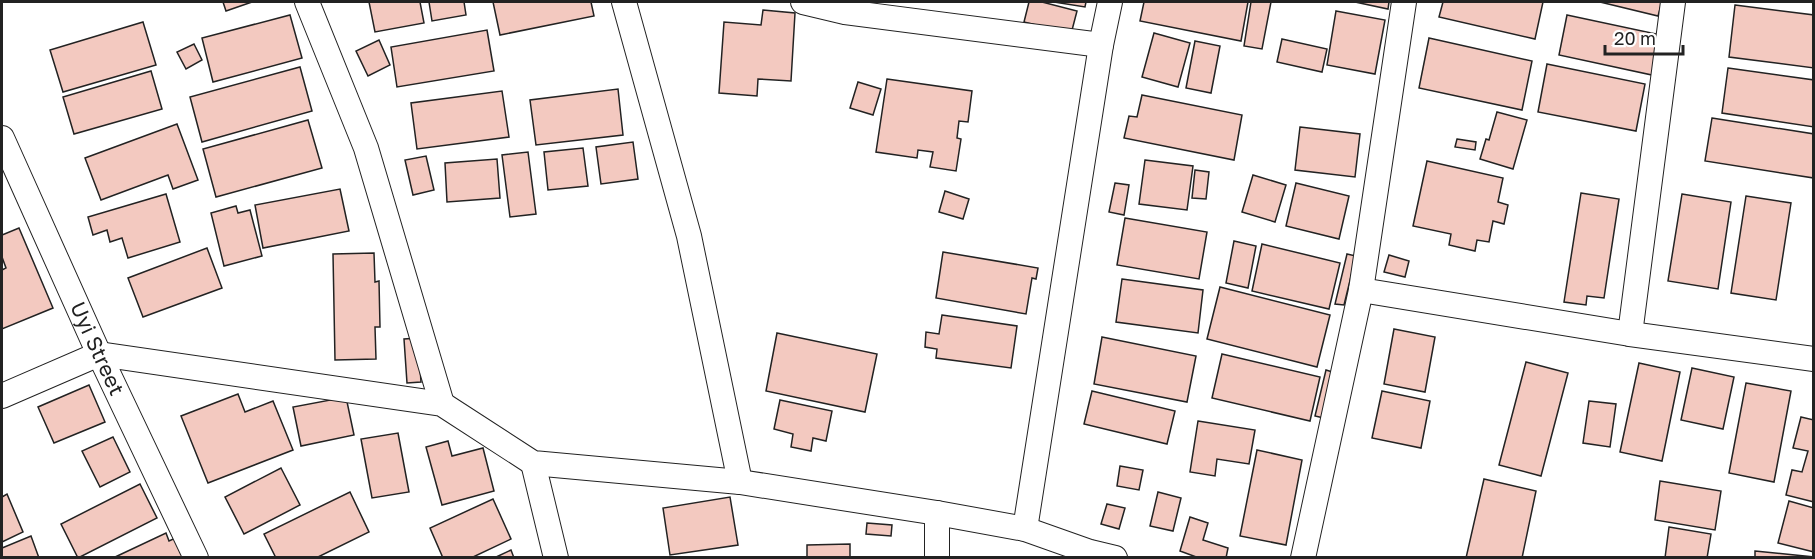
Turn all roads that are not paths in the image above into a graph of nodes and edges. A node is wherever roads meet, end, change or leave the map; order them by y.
1 (307, 2) edge
2 (624, 2) edge
3 (802, 2) edge
4 (1110, 2) edge
5 (1404, 2) edge
6 (1673, 2) edge
7 (1101, 45) junction
8 (2, 138) edge
9 (1361, 290) junction
10 (1630, 334) junction
11 (99, 354) junction
12 (1814, 359) edge
13 (2, 396) edge
14 (442, 404) junction
15 (533, 464) junction
16 (740, 482) junction
17 (937, 513) junction
18 (1025, 529) junction
19 (1090, 555) edge
20 (196, 558) edge
21 (556, 558) edge
22 (937, 558) edge
23 (1115, 558) edge
24 (1303, 558) edge

1 - 14 street
2 - 16 street
3 - 7 street
4 - 7 street
5 - 9 street
6 - 10 street
7 - 18 street
8 - 11 street, Uyi Street
9 - 10 street
9 - 24 street
10 - 12 street
11 - 13 street
11 - 14 street
11 - 20 street, Uyi Street
14 - 15 street
15 - 16 street
15 - 21 street
16 - 17 street
17 - 18 street
17 - 22 street
18 - 19 street
19 - 23 street

